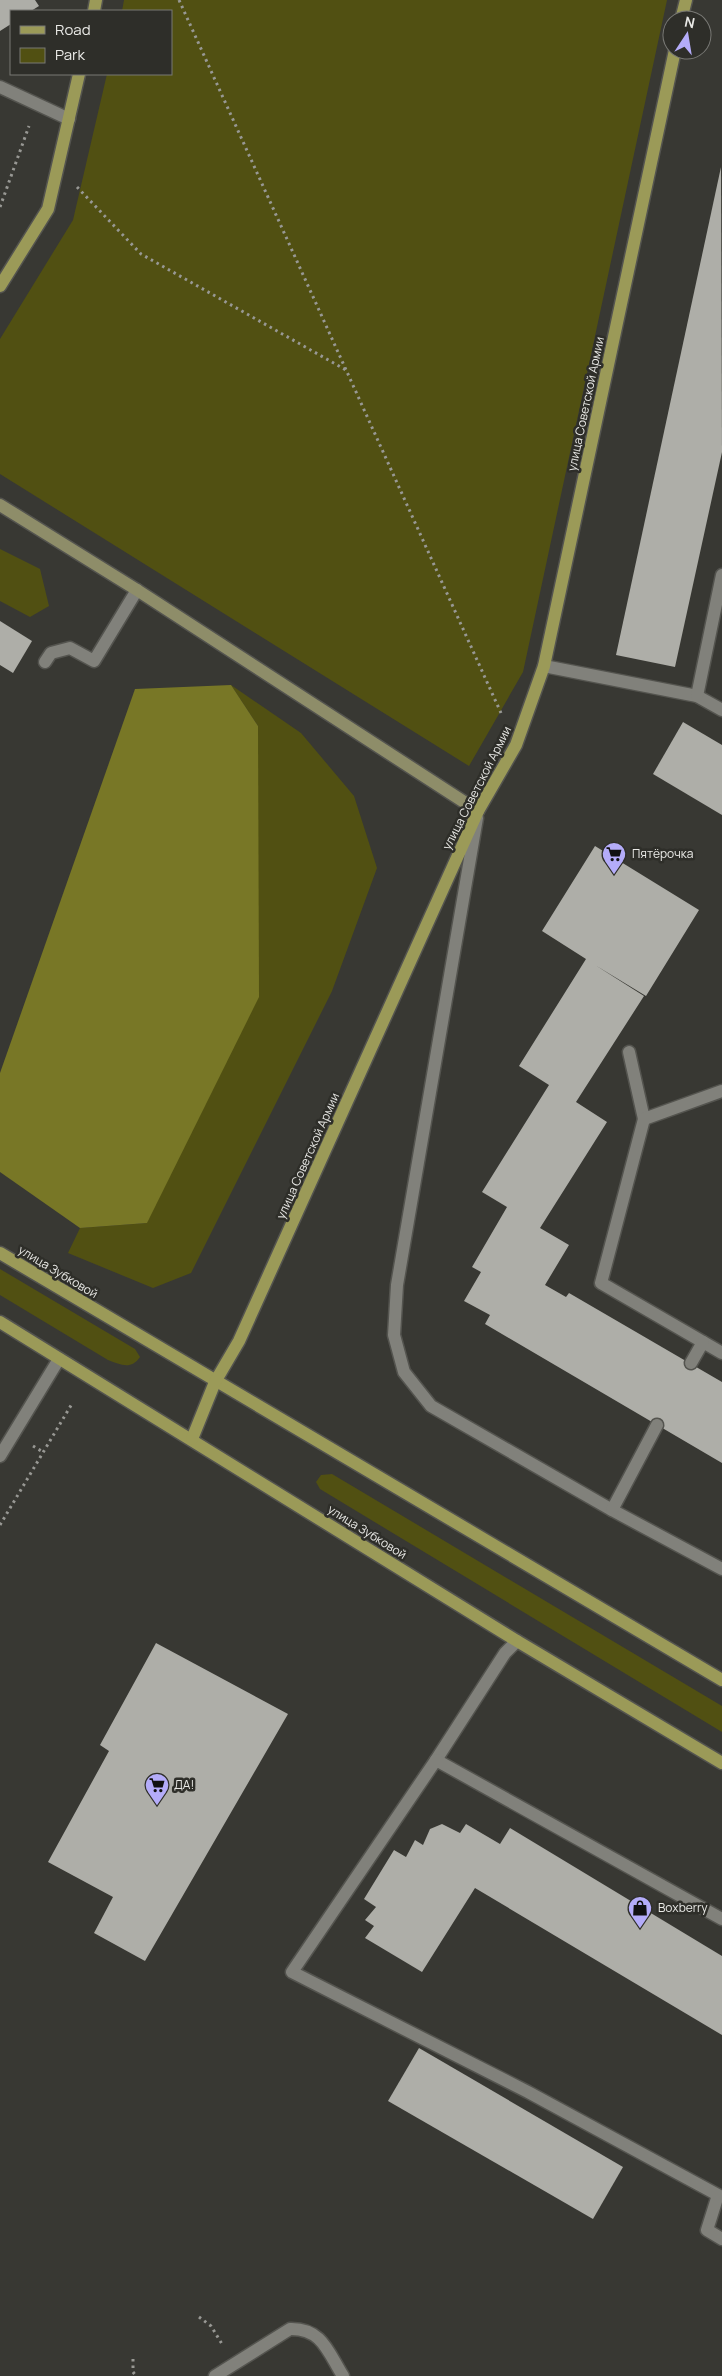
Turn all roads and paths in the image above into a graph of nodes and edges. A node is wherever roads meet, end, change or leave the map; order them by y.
1 (180, 0) edge
2 (673, 60) edge
3 (79, 75) edge
4 (0, 86) edge
5 (37, 104) junction
6 (69, 119) junction
7 (58, 166) junction
8 (0, 208) edge
9 (0, 286) edge
10 (346, 370) junction
11 (0, 505) edge
12 (722, 575) edge
13 (136, 590) junction
14 (45, 662) dead end
15 (544, 666) junction
16 (697, 696) junction
17 (722, 710) edge
18 (516, 746) junction
19 (478, 811) junction
20 (629, 1052) dead end
21 (722, 1091) edge
22 (644, 1119) junction
23 (0, 1253) edge
24 (0, 1322) edge
25 (703, 1342) junction
26 (722, 1353) edge
27 (59, 1359) junction
28 (691, 1363) dead end
29 (215, 1382) junction
30 (73, 1402) dead end
31 (657, 1425) dead end
32 (192, 1439) junction
33 (0, 1456) edge
34 (612, 1510) junction
35 (0, 1525) edge
36 (722, 1569) edge
37 (517, 1641) junction
38 (722, 1680) edge
39 (436, 1760) junction
40 (722, 1763) edge
41 (722, 1919) edge
42 (722, 2239) edge
43 (133, 2359) dead end
44 (136, 2376) edge
45 (216, 2376) edge
46 (343, 2376) edge

1 - 10 path
2 - 15 main road, улица Советской Армии
3 - 6 main road
4 - 5 street
5 - 6 street
5 - 8 path
6 - 7 main road
7 - 9 main road
7 - 10 path
10 - 18 path
11 - 13 street
12 - 16 street
13 - 14 street
13 - 19 street
15 - 16 street
15 - 18 main road, улица Советской Армии
16 - 17 street
18 - 19 main road, улица Советской Армии
19 - 29 main road, улица Советской Армии
19 - 34 street
20 - 22 street
21 - 22 street
22 - 25 street
23 - 29 main road, улица Зубковой
24 - 27 main road, улица Зубковой
25 - 26 street
25 - 28 street
27 - 32 main road, улица Зубковой
27 - 33 street
29 - 32 main road, улица Советской Армии
29 - 38 main road, улица Зубковой
30 - 35 path
31 - 34 street
32 - 37 main road, улица Зубковой
34 - 36 street
37 - 39 street
37 - 40 main road, улица Зубковой
39 - 41 street
39 - 42 street
43 - 44 path
45 - 46 street

